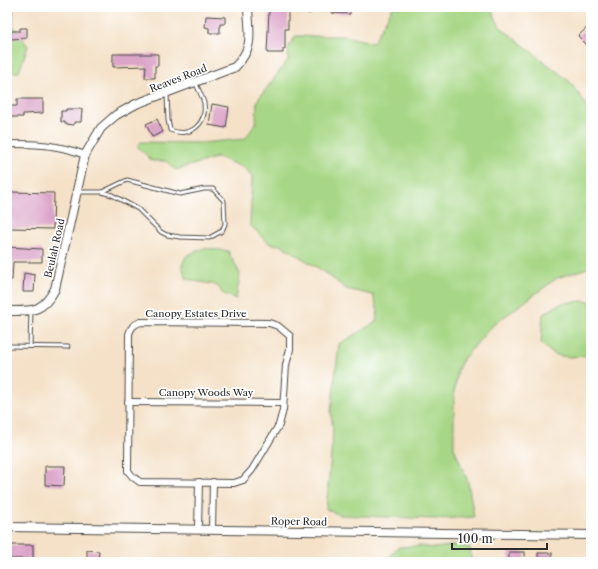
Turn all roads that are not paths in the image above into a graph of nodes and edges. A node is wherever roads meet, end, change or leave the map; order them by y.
1 (248, 7) edge
2 (196, 82) junction
3 (168, 92) junction
4 (7, 144) edge
5 (85, 155) junction
6 (76, 192) junction
7 (102, 192) junction
8 (7, 311) edge
9 (31, 311) junction
10 (7, 346) edge
11 (30, 346) junction
12 (68, 347) dead end
13 (128, 402) junction
14 (283, 403) junction
15 (200, 482) junction
16 (213, 482) junction
17 (7, 527) edge
18 (198, 530) junction
19 (212, 530) junction
20 (591, 535) edge

1 - 2 street, Reaves Road
2 - 3 street, Reaves Road
2 - 3 lane
3 - 5 street, Reaves Road
4 - 5 street
5 - 6 street, Beulah Road
6 - 7 lane
6 - 9 street, Beulah Road
7 - 7 lane
8 - 9 street
9 - 11 lane
10 - 11 lane
11 - 12 lane
13 - 14 street, Canopy Woods Way
13 - 14 street, Canopy Estates Drive
13 - 15 street, Canopy Estates Drive
14 - 16 street, Canopy Estates Drive
15 - 16 street, Canopy Estates Drive
15 - 18 street
16 - 19 street
17 - 18 street, Roper Road
18 - 19 street, Roper Road
19 - 20 street, Roper Road

